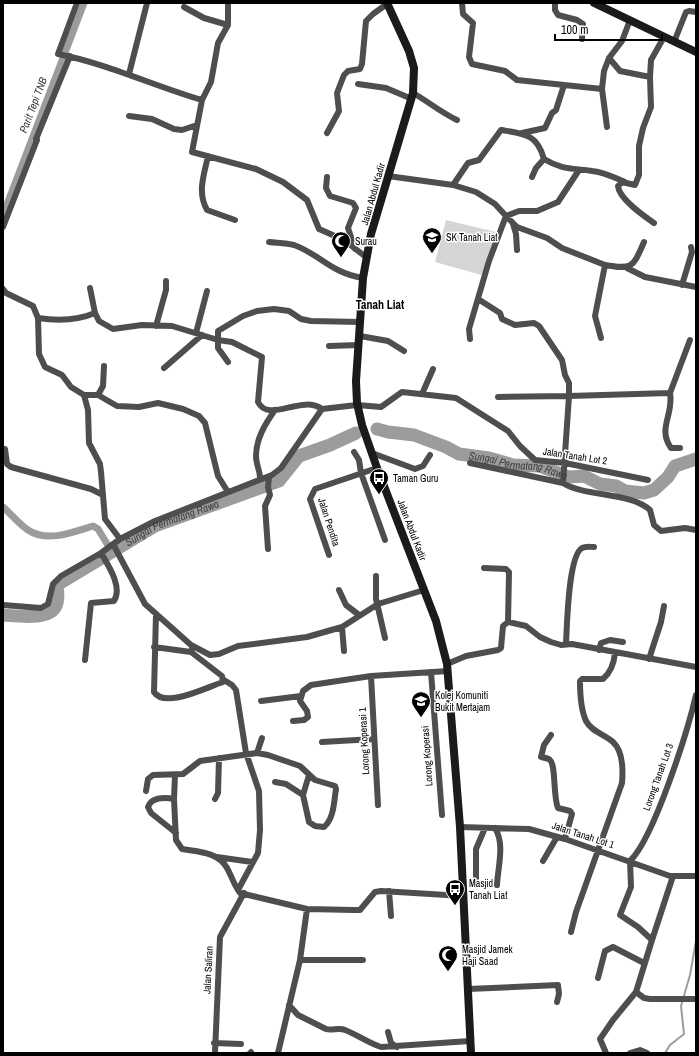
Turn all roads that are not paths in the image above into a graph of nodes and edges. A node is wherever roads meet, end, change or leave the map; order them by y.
1 (76, 3) edge
2 (147, 3) edge
3 (228, 3) edge
4 (462, 3) edge
5 (555, 3) edge
6 (594, 3) edge
7 (387, 4) edge
8 (184, 7) dead end
9 (696, 12) edge
10 (630, 20) junction
11 (228, 25) junction
12 (664, 37) junction
13 (582, 39) dead end
14 (674, 42) junction
15 (696, 52) edge
16 (70, 56) junction
17 (609, 58) junction
18 (128, 74) junction
19 (650, 77) junction
20 (358, 84) dead end
21 (564, 84) junction
22 (602, 89) junction
23 (412, 96) junction
24 (202, 100) junction
25 (130, 116) dead end
26 (457, 120) dead end
27 (197, 125) junction
28 (607, 127) dead end
29 (328, 132) dead end
30 (522, 133) junction
31 (208, 156) junction
32 (544, 160) junction
33 (579, 170) junction
34 (388, 176) junction
35 (327, 177) dead end
36 (532, 177) dead end
37 (625, 182) junction
38 (453, 185) junction
39 (506, 216) junction
40 (235, 220) dead end
41 (654, 223) dead end
42 (513, 224) junction
43 (3, 227) edge
44 (269, 242) dead end
45 (644, 242) dead end
46 (691, 247) dead end
47 (355, 250) junction
48 (517, 250) dead end
49 (366, 257) junction
50 (605, 265) junction
51 (627, 268) junction
52 (363, 278) junction
53 (166, 282) dead end
54 (682, 285) junction
55 (696, 287) edge
56 (90, 288) dead end
57 (3, 289) edge
58 (207, 291) dead end
59 (478, 299) junction
60 (95, 313) junction
61 (38, 318) junction
62 (360, 322) junction
63 (156, 326) junction
64 (199, 334) junction
65 (360, 336) junction
66 (601, 338) dead end
67 (470, 339) dead end
68 (218, 340) junction
69 (690, 340) dead end
70 (359, 345) junction
71 (329, 346) dead end
72 (404, 351) dead end
73 (228, 362) dead end
74 (104, 366) dead end
75 (164, 368) dead end
76 (433, 369) dead end
77 (670, 393) junction
78 (84, 394) junction
79 (422, 394) junction
80 (98, 395) junction
81 (569, 396) junction
82 (498, 397) dead end
83 (357, 405) junction
84 (322, 409) junction
85 (275, 410) junction
86 (680, 448) dead end
87 (5, 449) dead end
88 (354, 452) dead end
89 (372, 453) junction
90 (430, 456) dead end
91 (470, 462) dead end
92 (565, 466) junction
93 (377, 468) junction
94 (361, 473) junction
95 (260, 478) junction
96 (268, 478) junction
97 (563, 480) junction
98 (648, 480) dead end
99 (228, 492) junction
100 (103, 495) junction
101 (696, 530) edge
102 (120, 539) junction
103 (385, 540) dead end
104 (113, 544) junction
105 (594, 547) dead end
106 (268, 548) dead end
107 (101, 553) junction
108 (329, 555) dead end
109 (484, 568) dead end
110 (376, 576) dead end
111 (339, 590) dead end
112 (424, 590) junction
113 (378, 604) junction
114 (3, 605) edge
115 (664, 606) dead end
116 (156, 614) junction
117 (359, 615) junction
118 (508, 622) junction
119 (342, 627) junction
120 (385, 638) dead end
121 (623, 642) dead end
122 (566, 644) junction
123 (154, 647) junction
124 (192, 649) junction
125 (598, 650) junction
126 (344, 651) dead end
127 (615, 653) junction
128 (649, 658) junction
129 (84, 660) dead end
130 (448, 667) junction
131 (696, 667) edge
132 (431, 672) junction
133 (371, 676) junction
134 (224, 680) junction
135 (696, 695) edge
136 (301, 696) junction
137 (261, 701) dead end
138 (293, 721) dead end
139 (551, 735) dead end
140 (262, 738) dead end
141 (374, 739) junction
142 (322, 742) dead end
143 (257, 753) junction
144 (246, 755) junction
145 (219, 758) junction
146 (175, 775) junction
147 (309, 775) junction
148 (275, 782) dead end
149 (146, 791) dead end
150 (303, 795) junction
151 (174, 799) junction
152 (215, 799) dead end
153 (378, 805) dead end
154 (442, 815) dead end
155 (460, 826) junction
156 (485, 828) junction
157 (495, 828) junction
158 (176, 834) junction
159 (557, 837) junction
160 (565, 839) junction
161 (598, 851) junction
162 (217, 857) junction
163 (543, 861) dead end
164 (630, 861) junction
165 (252, 862) junction
166 (673, 876) junction
167 (696, 876) edge
168 (476, 885) dead end
169 (497, 885) dead end
170 (238, 890) junction
171 (389, 891) junction
172 (244, 893) junction
173 (463, 896) junction
174 (307, 909) junction
175 (391, 916) dead end
176 (571, 932) dead end
177 (652, 940) junction
178 (300, 960) junction
179 (363, 960) dead end
180 (644, 963) junction
181 (598, 978) dead end
182 (468, 989) junction
183 (636, 992) junction
184 (696, 999) edge
185 (557, 1002) dead end
186 (289, 1005) junction
187 (388, 1032) dead end
188 (470, 1040) junction
189 (214, 1043) junction
190 (241, 1044) dead end
191 (397, 1047) junction
192 (381, 1050) edge
193 (215, 1053) edge
194 (278, 1053) edge
195 (471, 1053) edge
196 (606, 1053) edge
197 (630, 1053) edge
198 (647, 1053) edge

1 - 16 street
2 - 18 street
3 - 11 street
4 - 21 street
5 - 13 street
6 - 10 main road
7 - 23 main road, Jalan Abdul Kadir
7 - 29 street
8 - 11 street
9 - 14 street
10 - 12 main road
10 - 17 street
11 - 24 street
12 - 14 main road
12 - 19 street
14 - 15 main road
16 - 18 street
16 - 43 street
17 - 19 street
17 - 22 street
18 - 24 street
19 - 37 street
20 - 23 street
21 - 22 street
21 - 30 street
22 - 28 street
23 - 26 street
23 - 34 main road, Jalan Abdul Kadir
24 - 27 street
25 - 27 street
27 - 31 street
30 - 32 street
30 - 38 street
31 - 40 street
31 - 47 street
32 - 33 street
32 - 36 street
33 - 37 street
33 - 39 street
34 - 38 street
34 - 49 main road, Jalan Abdul Kadir
35 - 47 street
37 - 41 street
38 - 39 street
39 - 42 street
39 - 59 street
42 - 48 street
42 - 50 street
44 - 52 street
45 - 51 street
46 - 54 street
47 - 49 street
49 - 52 main road, Jalan Abdul Kadir
50 - 51 street
50 - 66 street
51 - 54 street
52 - 62 main road, Jalan Abdul Kadir
53 - 63 street
54 - 55 street
56 - 60 street
57 - 61 street
58 - 64 street
59 - 67 street
59 - 81 street
60 - 61 street
60 - 63 street
61 - 78 street
62 - 65 main road, Jalan Abdul Kadir
62 - 68 street
63 - 64 street
64 - 68 street
64 - 75 street
65 - 70 main road, Jalan Abdul Kadir
65 - 72 street
68 - 73 street
68 - 85 street
69 - 77 street
70 - 71 street
70 - 83 main road, Jalan Abdul Kadir
74 - 80 street
76 - 79 street
77 - 81 street
77 - 86 street
78 - 80 street
78 - 100 street
79 - 83 street, Jalan Tanah Lot 2
79 - 92 street, Jalan Tanah Lot 2
80 - 99 street
81 - 82 street
81 - 92 street
83 - 84 street, Jalan Tanah Lot 2
83 - 89 main road, Jalan Abdul Kadir
84 - 85 street, Jalan Tanah Lot 2
84 - 96 street
85 - 95 street
87 - 100 street
88 - 94 street
89 - 90 street
89 - 93 main road, Jalan Abdul Kadir
91 - 97 street
92 - 97 street
92 - 98 street, Jalan Tanah Lot 2
93 - 94 street, Jalan Pendita
93 - 112 main road, Jalan Abdul Kadir
94 - 103 street
94 - 108 street, Jalan Pendita
95 - 96 street
95 - 99 street
96 - 106 street
97 - 101 street
99 - 102 street
100 - 102 street
102 - 104 street
104 - 107 street
104 - 116 street
105 - 122 street
107 - 114 street
107 - 129 street
109 - 118 street
110 - 113 street
111 - 117 street
112 - 113 street
112 - 130 main road, Jalan Abdul Kadir
113 - 117 street
113 - 120 street
115 - 128 street
116 - 123 street
116 - 124 street
117 - 119 street
118 - 122 street
118 - 130 street
119 - 124 street
119 - 126 street
121 - 125 street
122 - 125 street
123 - 124 street
123 - 134 street
124 - 134 street
125 - 127 street
127 - 128 street
127 - 161 street
128 - 131 street
130 - 132 street
130 - 155 main road, Jalan Abdul Kadir
132 - 133 street
132 - 154 street, Lorong Koperasi
133 - 136 street
133 - 141 street, Lorong Koperasi 1
134 - 144 street
135 - 164 street, Lorong Tanah Lot 3
136 - 137 street
136 - 138 street
139 - 160 street
140 - 143 street
141 - 142 street
141 - 153 street, Lorong Koperasi 1
143 - 144 street
143 - 147 street
144 - 145 street
144 - 165 street
145 - 146 street
145 - 152 street
146 - 149 street
146 - 151 street
147 - 150 street
147 - 150 street
148 - 150 street
151 - 158 street
151 - 158 street
155 - 156 street, Jalan Tanah Lot 1
155 - 173 main road, Jalan Abdul Kadir
156 - 157 street, Jalan Tanah Lot 1
156 - 168 street
157 - 159 street, Jalan Tanah Lot 1
157 - 169 street
158 - 162 street
159 - 160 street, Jalan Tanah Lot 1
159 - 163 street
160 - 161 street, Jalan Tanah Lot 1
161 - 164 street, Jalan Tanah Lot 1
161 - 176 street
162 - 165 street
162 - 170 street
164 - 166 street, Jalan Tanah Lot 1
164 - 177 street
165 - 170 street
166 - 167 street, Jalan Tanah Lot 1
166 - 177 street
170 - 172 street
171 - 173 street
171 - 174 street
171 - 175 street
172 - 174 street
172 - 189 street, Jalan Saliran
173 - 182 main road, Jalan Abdul Kadir
174 - 178 street
177 - 180 street
178 - 179 street
178 - 186 street
180 - 181 street
180 - 183 street
182 - 185 street
182 - 188 main road, Jalan Abdul Kadir
183 - 184 street
183 - 196 street
186 - 192 street
186 - 194 street
187 - 191 street
188 - 191 street
188 - 195 main road, Jalan Abdul Kadir
189 - 190 street
189 - 193 street, Jalan Saliran
191 - 192 street
197 - 198 street

